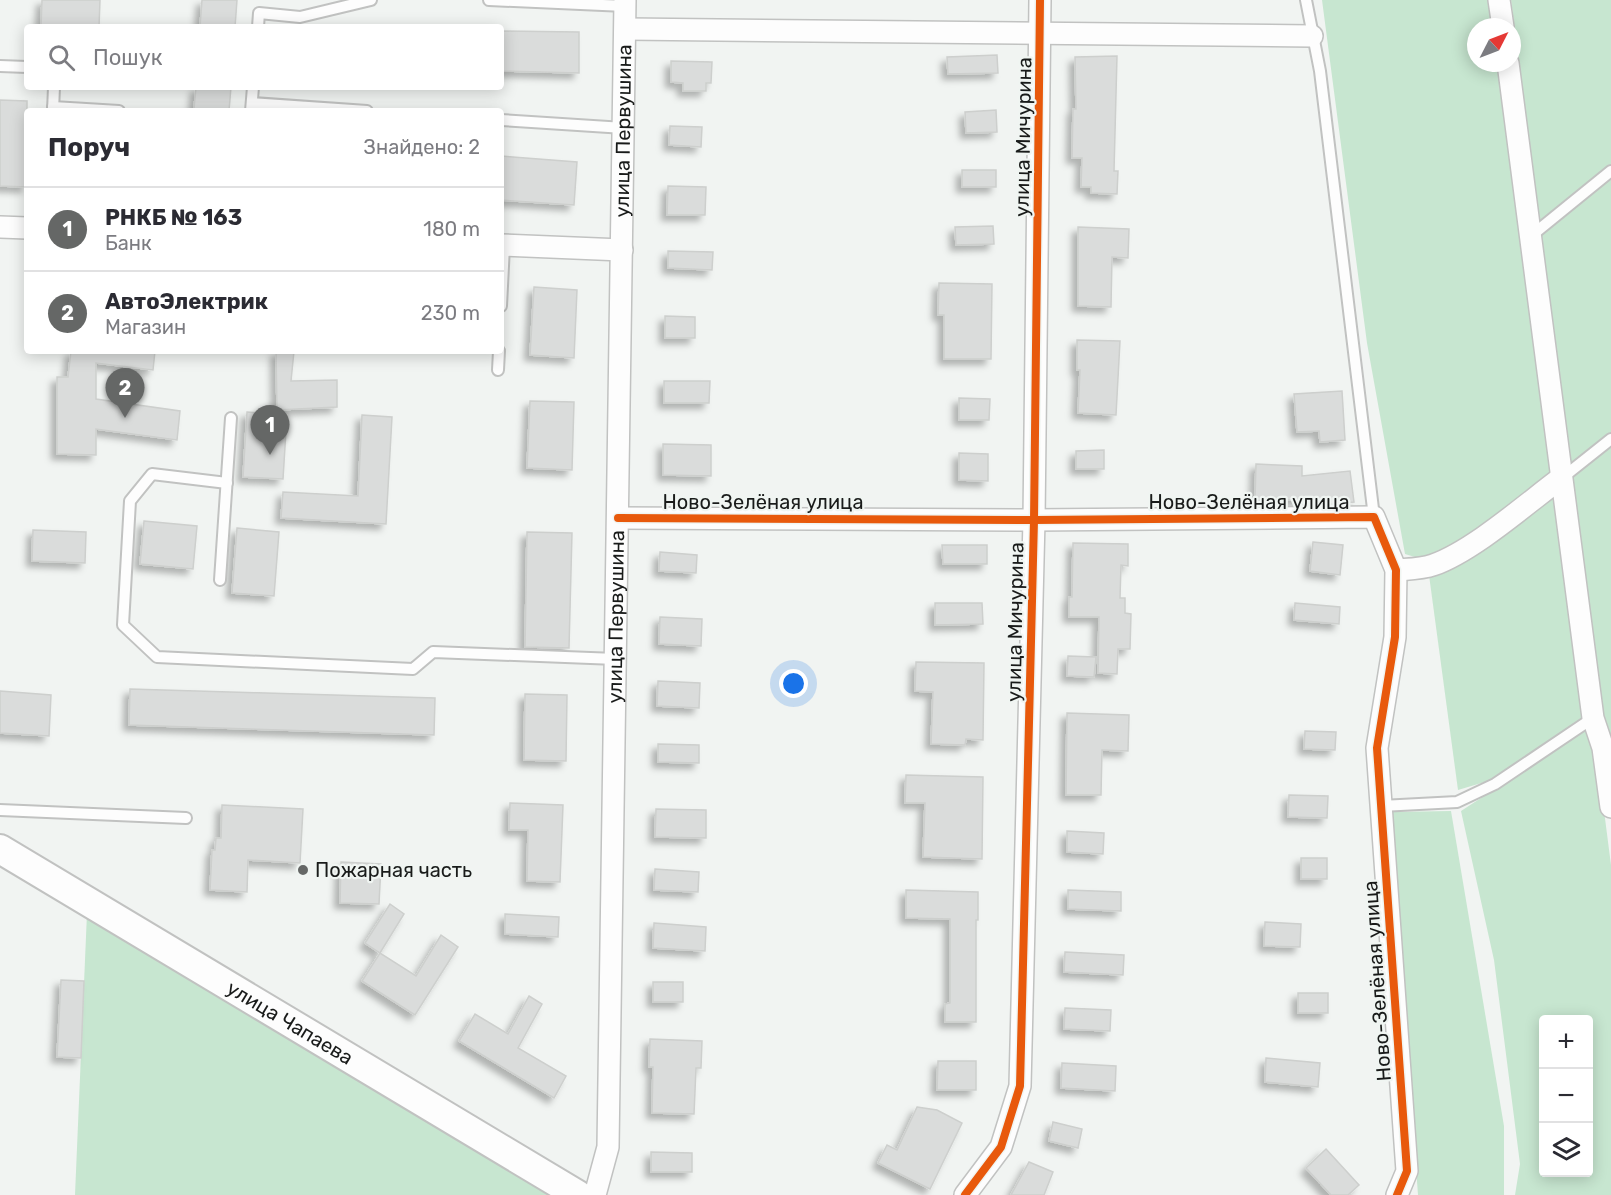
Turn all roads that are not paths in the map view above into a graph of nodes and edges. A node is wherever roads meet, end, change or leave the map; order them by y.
1 (371, 0) edge
2 (489, 0) edge
3 (1040, 0) edge
4 (1306, 0) edge
5 (1499, 0) edge
6 (626, 3) edge
7 (1502, 18) edge
8 (258, 24) edge
9 (626, 29) junction
10 (1041, 32) junction
11 (1312, 36) junction
12 (0, 66) edge
13 (24, 67) edge
14 (1509, 72) edge
15 (54, 90) edge
16 (253, 90) edge
17 (251, 107) edge
18 (53, 108) edge
19 (280, 108) edge
20 (504, 120) edge
21 (624, 128) junction
22 (1611, 171) edge
23 (0, 228) edge
24 (24, 228) edge
25 (1531, 236) junction
26 (504, 245) edge
27 (622, 250) junction
28 (499, 354) edge
29 (498, 370) dead end
30 (231, 418) dead end
31 (1611, 439) edge
32 (1561, 478) junction
33 (227, 483) junction
34 (1374, 517) junction
35 (618, 518) junction
36 (1034, 520) junction
37 (1396, 570) junction
38 (220, 580) dead end
39 (616, 659) junction
40 (1593, 718) junction
41 (1607, 746) edge
42 (1381, 806) junction
43 (1611, 807) edge
44 (0, 810) edge
45 (186, 818) dead end
46 (0, 849) edge
47 (578, 1195) edge
48 (595, 1195) edge
49 (965, 1195) edge
50 (1397, 1195) edge

1 - 8 lane
2 - 6 lane
3 - 10 street, улица Мичурина
4 - 11 lane
5 - 7 street
6 - 9 street, улица Первушина
9 - 10 street
9 - 21 street, улица Первушина
10 - 11 street
10 - 36 street, улица Мичурина
11 - 34 lane
12 - 13 lane
14 - 25 street
15 - 18 lane
16 - 17 lane
17 - 19 lane
20 - 21 lane
21 - 27 street, улица Первушина
22 - 25 lane
23 - 24 street
25 - 32 street
26 - 27 street
27 - 35 street, улица Первушина
28 - 29 lane
30 - 33 lane
31 - 32 lane
32 - 37 street
32 - 40 street
33 - 38 lane
33 - 39 lane
34 - 36 street, Ново-Зелёная улица
34 - 37 street, Ново-Зелёная улица
35 - 36 street, Ново-Зелёная улица
35 - 39 street, улица Первушина
36 - 49 street, улица Мичурина
37 - 42 street, Ново-Зелёная улица
39 - 48 street, улица Первушина
40 - 41 street
40 - 42 lane
41 - 43 street
42 - 50 street, Ново-Зелёная улица
44 - 45 lane
46 - 47 main road, улица Чапаева

